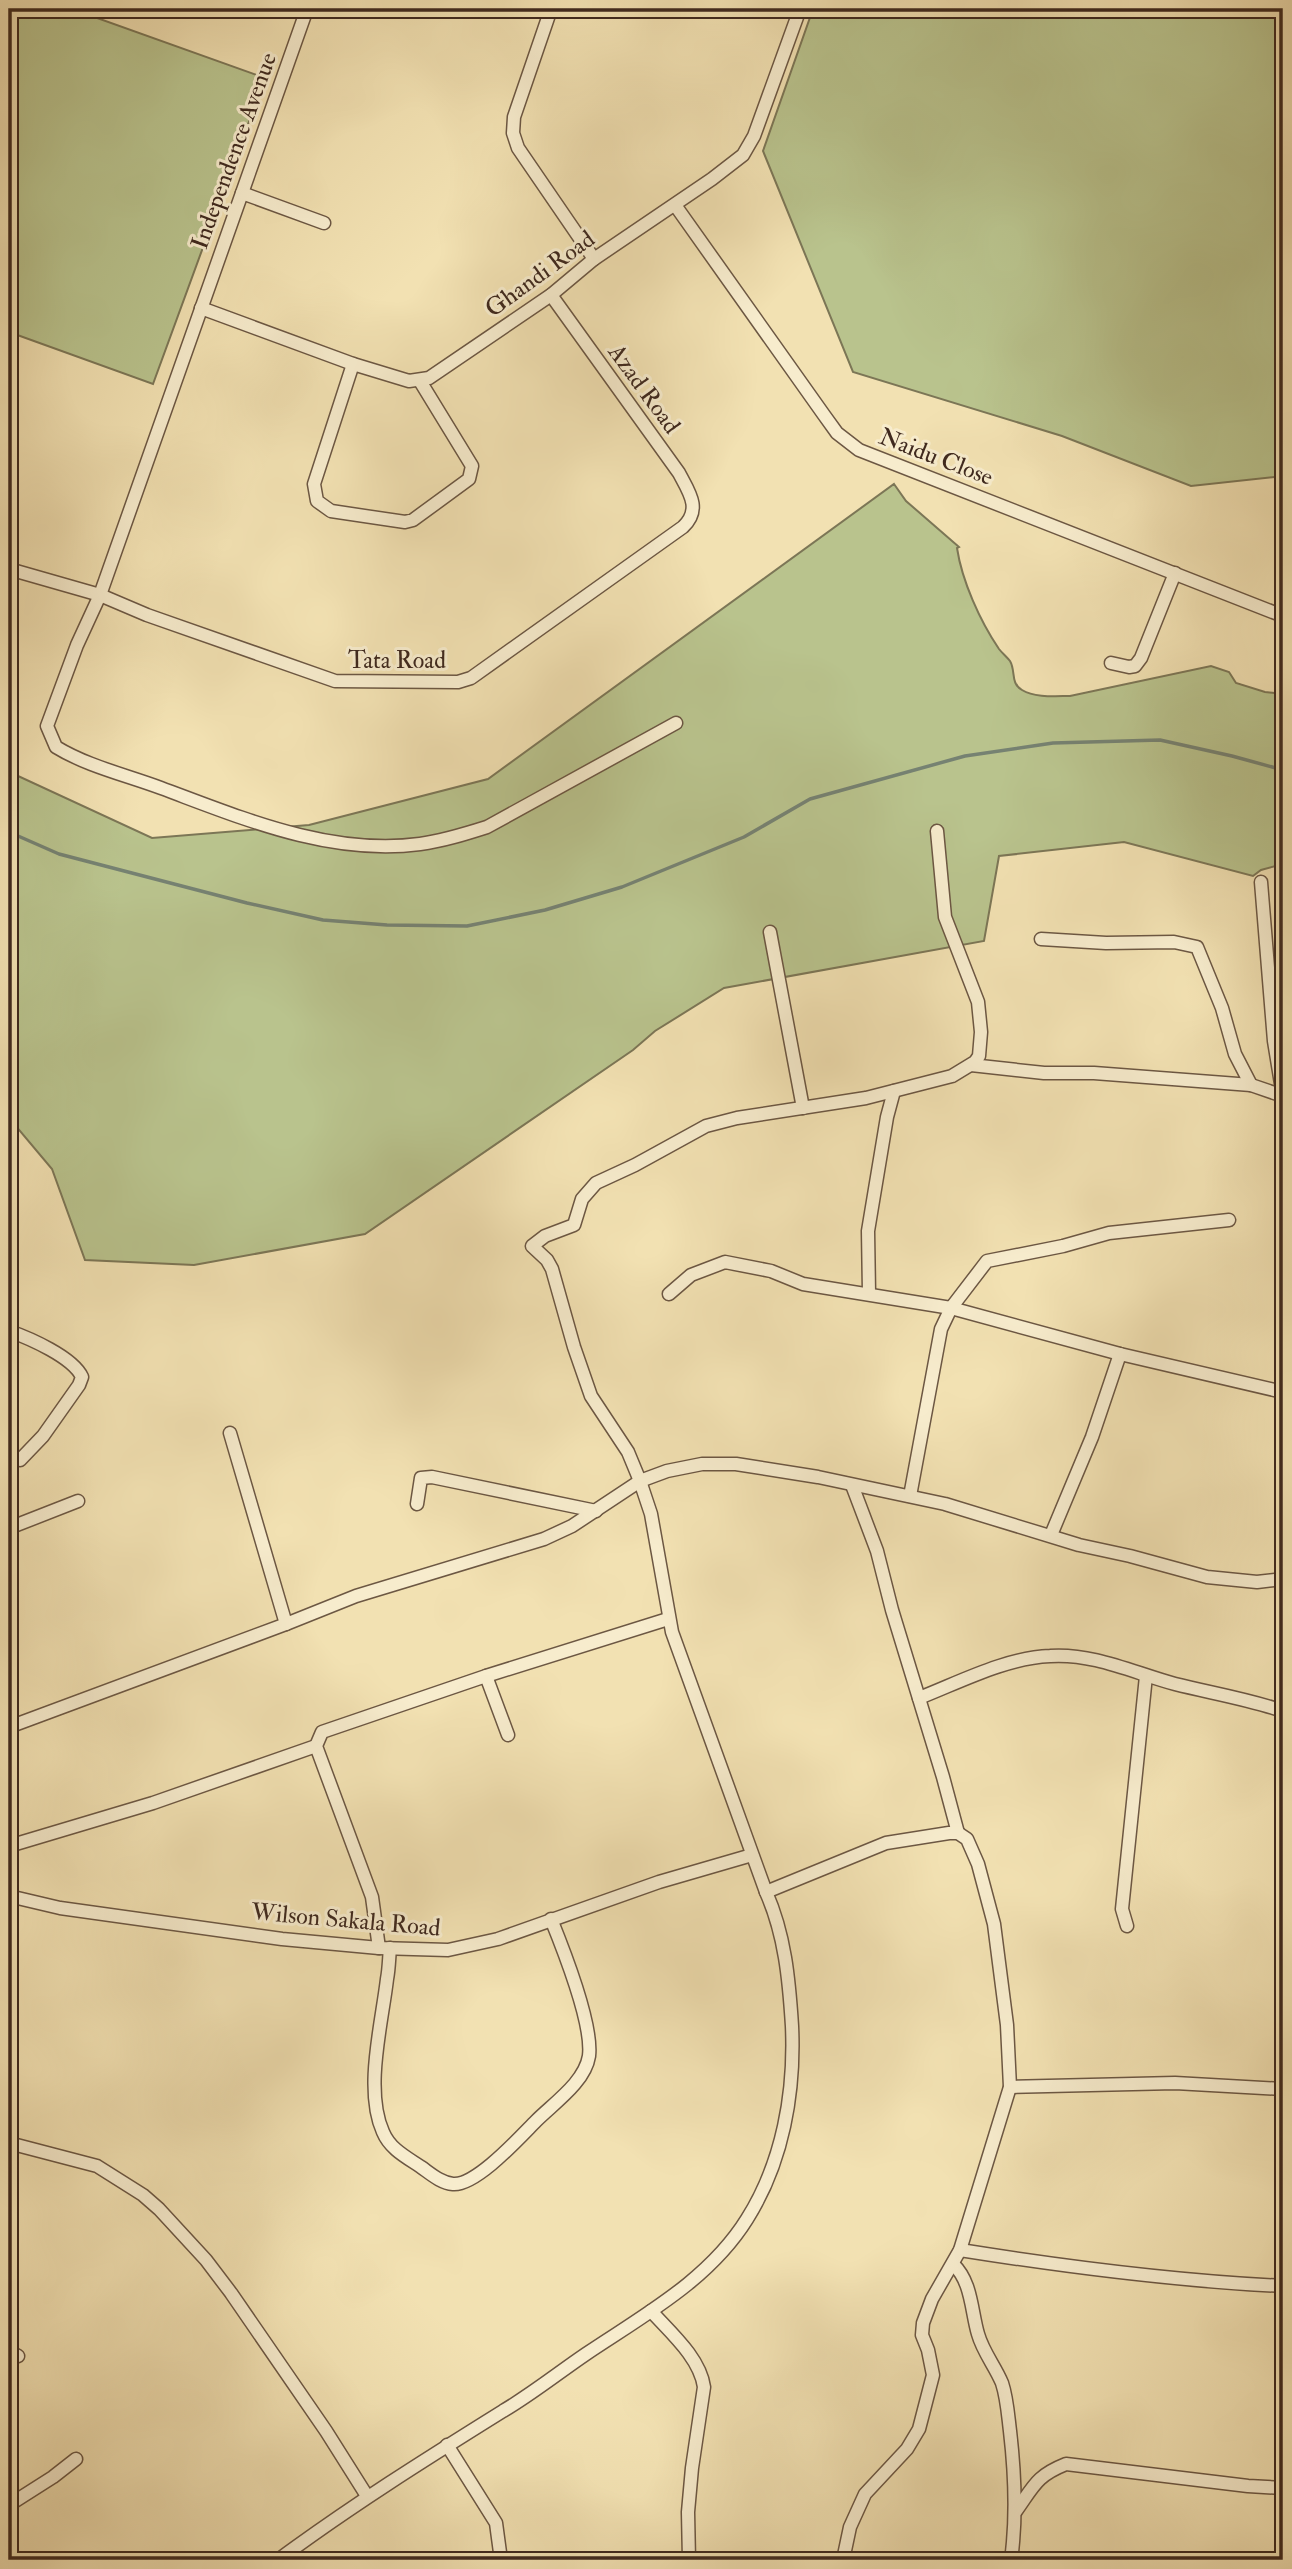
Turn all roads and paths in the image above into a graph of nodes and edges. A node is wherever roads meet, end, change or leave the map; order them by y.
1 (551, 9) edge
2 (800, 9) edge
3 (304, 10) edge
4 (242, 193) junction
5 (675, 205) junction
6 (324, 223) dead end
7 (594, 259) junction
8 (551, 295) junction
9 (201, 308) junction
10 (353, 364) junction
11 (420, 381) junction
12 (693, 512) joint
13 (9, 569) edge
14 (1175, 573) junction
15 (100, 595) junction
16 (1283, 617) edge
17 (1111, 663) dead end
18 (676, 723) dead end
19 (937, 831) dead end
20 (1261, 882) dead end
21 (770, 932) dead end
22 (1041, 939) dead end
23 (971, 1065) junction
24 (1251, 1085) junction
25 (894, 1091) junction
26 (1283, 1096) edge
27 (803, 1108) junction
28 (1229, 1220) dead end
29 (869, 1293) junction
30 (669, 1294) dead end
31 (951, 1308) junction
32 (9, 1331) edge
33 (1120, 1354) junction
34 (1283, 1392) edge
35 (230, 1433) dead end
36 (20, 1460) dead end
37 (640, 1481) junction
38 (852, 1485) junction
39 (910, 1496) junction
40 (78, 1501) dead end
41 (417, 1504) dead end
42 (596, 1511) junction
43 (9, 1528) edge
44 (1051, 1535) junction
45 (1283, 1580) edge
46 (668, 1619) junction
47 (286, 1624) junction
48 (486, 1676) junction
49 (1146, 1676) junction
50 (919, 1698) junction
51 (1283, 1711) edge
52 (9, 1727) edge
53 (509, 1735) dead end
54 (316, 1746) junction
55 (958, 1833) junction
56 (9, 1846) edge
57 (752, 1855) junction
58 (766, 1892) junction
59 (9, 1895) edge
60 (551, 1919) junction
61 (1127, 1926) dead end
62 (385, 1948) junction
63 (1010, 2087) junction
64 (1283, 2089) edge
65 (9, 2143) edge
66 (960, 2250) junction
67 (953, 2264) junction
68 (1283, 2286) edge
69 (652, 2311) junction
70 (447, 2445) junction
71 (76, 2459) dead end
72 (1283, 2488) edge
73 (367, 2496) junction
74 (9, 2505) edge
75 (1016, 2511) junction
76 (278, 2560) edge
77 (501, 2560) edge
78 (689, 2560) edge
79 (843, 2560) edge
80 (1011, 2560) edge

1 - 7 street
2 - 5 street, Ghandi Road
3 - 4 street, Independence Avenue
4 - 6 street
4 - 9 street, Independence Avenue
5 - 7 street, Ghandi Road
5 - 14 street, Naidu Close
7 - 8 street, Ghandi Road
8 - 11 street, Ghandi Road
8 - 12 street, Azad Road
9 - 10 street
9 - 15 street, Independence Avenue
10 - 11 street
10 - 11 street
12 - 15 street, Tata Road
13 - 15 street, Tata Road
14 - 16 street, Naidu Close
14 - 17 street
15 - 18 street, Independence Avenue
19 - 23 street
20 - 26 street
21 - 27 street
22 - 24 street
23 - 24 street
23 - 25 street
24 - 26 street
25 - 27 street
25 - 29 street
27 - 37 street
28 - 31 street
29 - 30 street
29 - 31 street
31 - 33 street
31 - 39 street
32 - 36 street
33 - 34 street
33 - 44 street
35 - 47 street
37 - 38 street
37 - 42 street
37 - 46 street
38 - 39 street
38 - 50 street
39 - 44 street
40 - 43 street
41 - 42 street
42 - 47 street
44 - 45 street
46 - 48 street
46 - 57 street
47 - 52 street
48 - 53 street
48 - 54 street
49 - 50 street
49 - 51 street
49 - 61 street
50 - 55 street
54 - 56 street
54 - 62 street
55 - 58 street
55 - 63 street
57 - 58 street
57 - 60 street, Wilson Sakala Road
58 - 69 street
59 - 62 street, Wilson Sakala Road
60 - 62 street, Wilson Sakala Road
60 - 62 street
63 - 64 street
63 - 66 street
65 - 73 street
66 - 67 street
66 - 68 street
67 - 75 street
67 - 79 street
69 - 70 street
69 - 78 street
70 - 73 street
70 - 77 street
71 - 74 street
72 - 75 street
73 - 76 street
75 - 80 street

